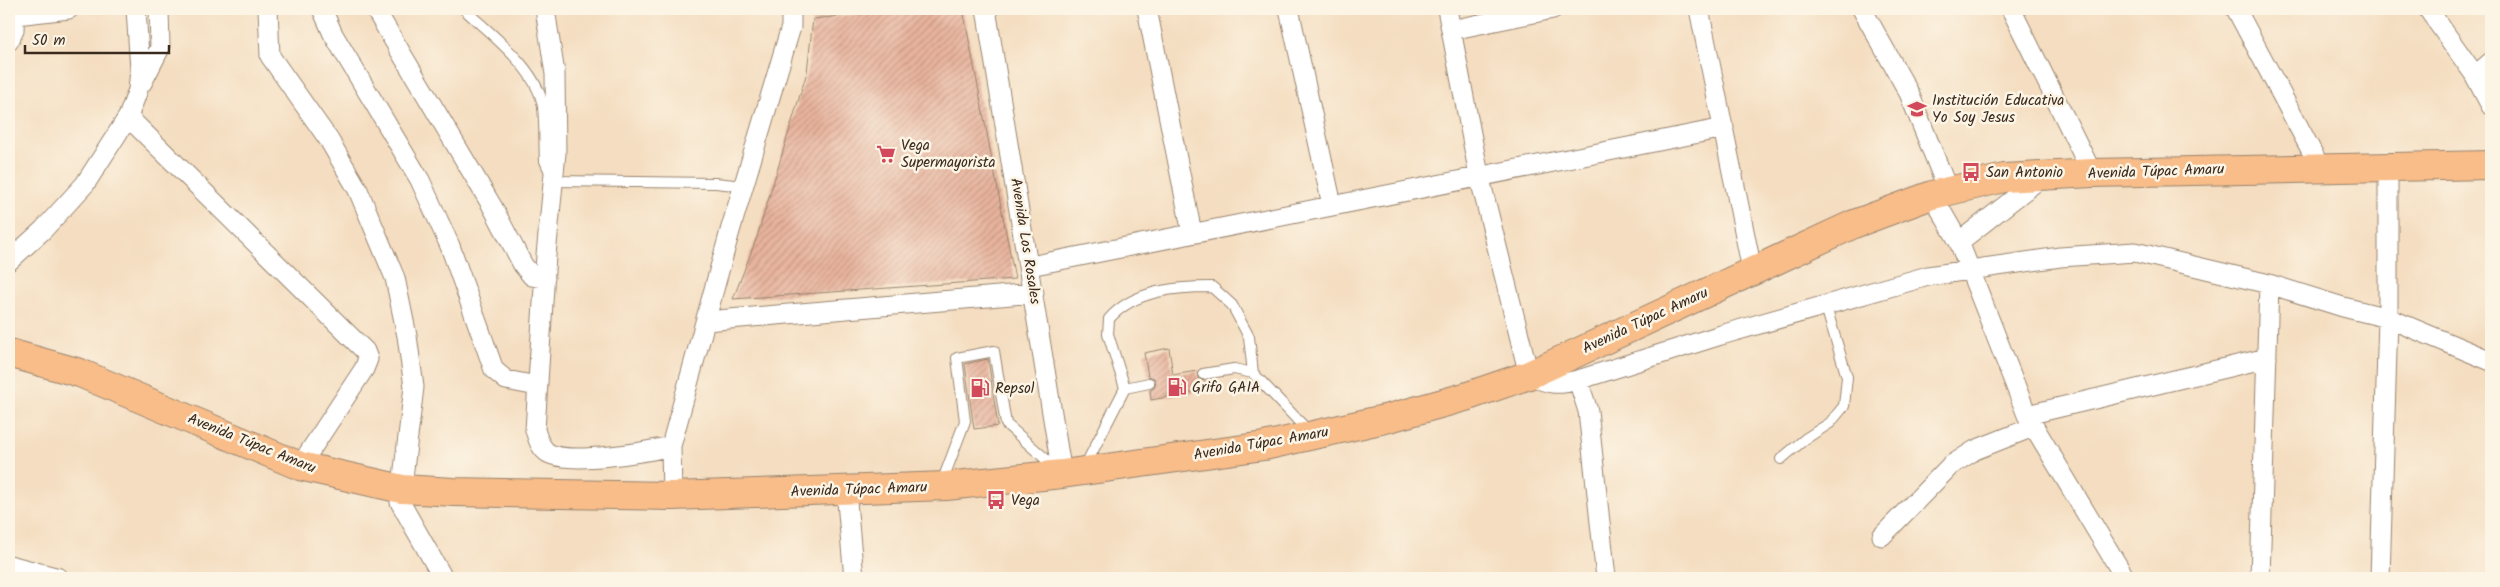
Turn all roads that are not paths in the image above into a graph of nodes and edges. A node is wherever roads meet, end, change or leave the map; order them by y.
1 (69, 9) edge
2 (136, 9) edge
3 (159, 9) edge
4 (268, 9) edge
5 (322, 9) edge
6 (375, 9) edge
7 (464, 9) edge
8 (545, 9) edge
9 (791, 9) edge
10 (986, 9) edge
11 (1146, 9) edge
12 (1289, 9) edge
13 (1447, 9) edge
14 (1553, 9) edge
15 (1699, 9) edge
16 (1862, 9) edge
17 (2011, 9) edge
18 (2236, 9) edge
19 (2428, 9) edge
20 (16, 12) edge
21 (1451, 30) junction
22 (9, 41) edge
23 (2491, 62) edge
24 (2475, 76) junction
25 (138, 90) junction
26 (2491, 106) edge
27 (128, 117) junction
28 (1724, 128) junction
29 (2491, 165) edge
30 (2388, 166) junction
31 (2320, 167) junction
32 (2092, 173) junction
33 (1479, 175) junction
34 (554, 176) junction
35 (2043, 176) junction
36 (743, 186) junction
37 (1940, 192) junction
38 (1332, 204) junction
39 (1192, 233) junction
40 (1959, 242) junction
41 (9, 261) edge
42 (1030, 266) junction
43 (1968, 269) junction
44 (1752, 270) junction
45 (544, 278) junction
46 (2269, 284) junction
47 (1034, 293) junction
48 (1826, 307) junction
49 (2388, 318) junction
50 (706, 321) junction
51 (9, 353) edge
52 (2267, 358) junction
53 (2491, 361) edge
54 (1253, 372) junction
55 (1204, 374) dead end
56 (1529, 375) junction
57 (1578, 380) junction
58 (1149, 383) dead end
59 (538, 386) junction
60 (1125, 388) junction
61 (2030, 421) junction
62 (1312, 435) junction
63 (670, 446) junction
64 (1781, 460) dead end
65 (300, 466) junction
66 (1072, 472) junction
67 (941, 486) junction
68 (402, 489) junction
69 (846, 491) junction
70 (672, 496) junction
71 (1882, 536) dead end
72 (9, 564) edge
73 (59, 578) edge
74 (443, 578) edge
75 (854, 578) edge
76 (1606, 578) edge
77 (2125, 578) edge
78 (2260, 578) edge
79 (2380, 578) edge

1 - 20 street
2 - 25 street
3 - 25 street
4 - 68 street
5 - 59 street
6 - 45 street
7 - 34 lane
8 - 34 street
9 - 36 street
10 - 42 street, Avenida Los Rosales
11 - 39 street
12 - 38 street
13 - 21 street
14 - 21 street
15 - 28 street
16 - 37 street
17 - 32 street
18 - 31 street
19 - 24 street
20 - 22 street
21 - 33 street
23 - 24 street
24 - 26 street
25 - 27 street
27 - 41 street
27 - 65 street
28 - 33 street
28 - 44 street
29 - 30 highway, Avenida Túpac Amaru
30 - 31 highway, Avenida Túpac Amaru
30 - 49 street
31 - 32 highway, Avenida Túpac Amaru
32 - 35 highway, Avenida Túpac Amaru
33 - 38 street
33 - 56 street
34 - 36 lane
34 - 45 street
35 - 37 highway, Avenida Túpac Amaru
35 - 40 street
36 - 50 street
37 - 40 street
37 - 44 highway, Avenida Túpac Amaru
38 - 39 street
39 - 42 street
40 - 43 street
42 - 47 street, Avenida Los Rosales
43 - 46 street
43 - 48 street
43 - 61 street
44 - 56 highway, Avenida Túpac Amaru
45 - 59 street
46 - 49 street
46 - 52 street
47 - 50 street
47 - 66 street, Avenida Los Rosales
48 - 57 street
48 - 64 lane
49 - 53 street
49 - 79 street
50 - 63 street
51 - 65 highway, Avenida Túpac Amaru
52 - 61 street
52 - 78 street
54 - 55 lane
54 - 60 lane
54 - 62 lane
56 - 57 street
56 - 62 highway, Avenida Túpac Amaru
57 - 76 street
58 - 60 lane
59 - 63 street
60 - 66 lane
61 - 71 street
61 - 77 street
62 - 66 highway, Avenida Túpac Amaru
63 - 70 street
65 - 68 highway, Avenida Túpac Amaru
66 - 67 highway, Avenida Túpac Amaru
66 - 67 lane
67 - 69 highway, Avenida Túpac Amaru
68 - 70 highway, Avenida Túpac Amaru
68 - 74 street
69 - 70 highway, Avenida Túpac Amaru
69 - 75 street
72 - 73 street

